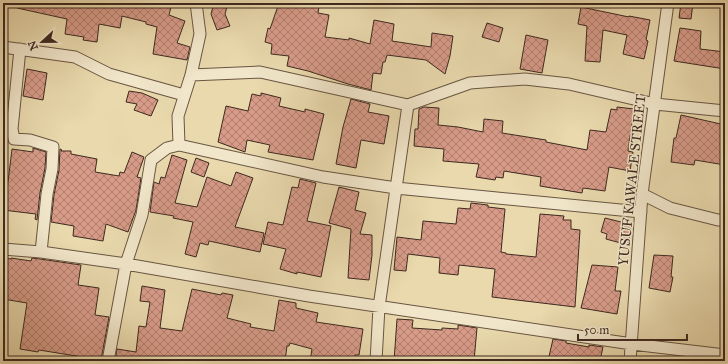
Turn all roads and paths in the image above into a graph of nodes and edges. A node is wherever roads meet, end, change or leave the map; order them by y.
1 (196, 3) edge
2 (668, 3) edge
3 (3, 47) edge
4 (20, 49) junction
5 (191, 75) junction
6 (184, 95) junction
7 (655, 104) junction
8 (408, 105) junction
9 (725, 111) edge
10 (179, 145) junction
11 (396, 188) junction
12 (642, 194) junction
13 (641, 212) junction
14 (725, 220) edge
15 (3, 249) edge
16 (41, 252) junction
17 (126, 264) junction
18 (379, 307) junction
19 (632, 344) junction
20 (725, 355) edge
21 (108, 361) edge
22 (376, 361) edge
23 (630, 361) edge

1 - 5 street
2 - 7 street, YUSUF KAWALE STREET
3 - 4 street
4 - 6 street
4 - 16 street
5 - 6 street
5 - 8 street
6 - 10 street
7 - 8 street
7 - 9 street
7 - 12 street, YUSUF KAWALE STREET
8 - 11 street
10 - 11 street
10 - 17 street
11 - 13 street
11 - 18 street
12 - 13 street, YUSUF KAWALE STREET
12 - 14 street
13 - 19 street, YUSUF KAWALE STREET
15 - 16 street
16 - 17 street
17 - 18 street
17 - 21 street
18 - 19 street
18 - 22 street
19 - 20 street
19 - 23 street, YUSUF KAWALE STREET

